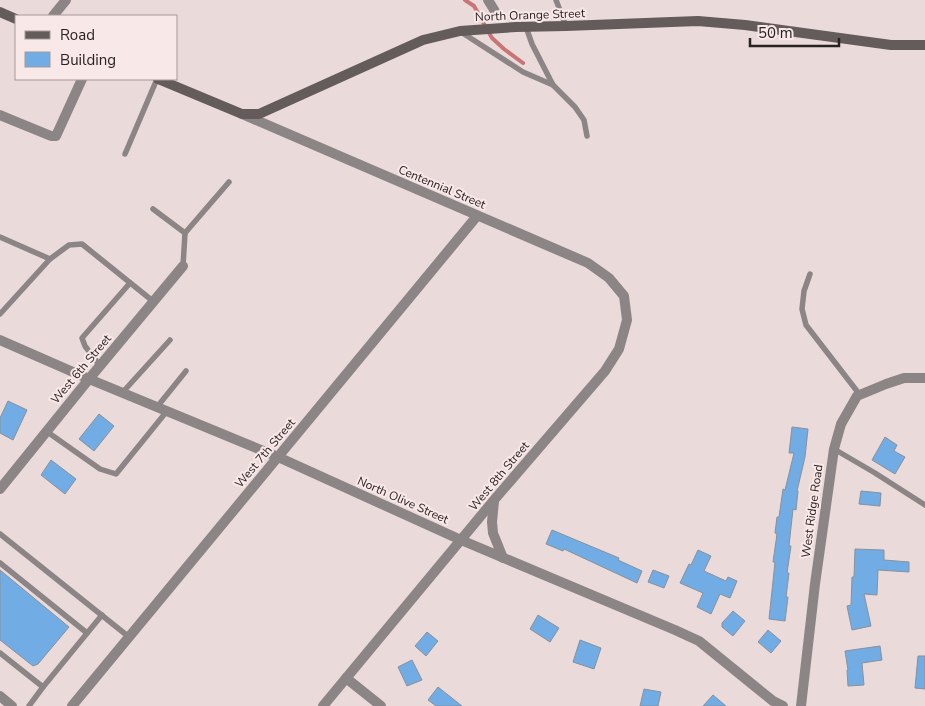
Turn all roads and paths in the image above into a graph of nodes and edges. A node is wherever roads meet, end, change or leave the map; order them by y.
1 (66, 0) edge
2 (488, 0) edge
3 (556, 0) edge
4 (0, 12) edge
5 (496, 13) dead end
6 (54, 15) edge
7 (15, 19) edge
8 (566, 26) junction
9 (526, 27) junction
10 (460, 31) junction
11 (925, 45) edge
12 (82, 80) edge
13 (158, 80) edge
14 (160, 80) edge
15 (553, 85) junction
16 (242, 114) junction
17 (0, 115) edge
18 (588, 136) dead end
19 (125, 154) dead end
20 (229, 182) dead end
21 (153, 209) dead end
22 (478, 216) junction
23 (185, 233) junction
24 (0, 237) edge
25 (50, 259) junction
26 (183, 266) joint
27 (810, 274) dead end
28 (130, 283) junction
29 (624, 296) joint
30 (154, 302) junction
31 (0, 314) edge
32 (0, 340) edge
33 (170, 340) dead end
34 (100, 366) junction
35 (186, 371) dead end
36 (925, 378) edge
37 (88, 379) junction
38 (122, 393) junction
39 (860, 395) junction
40 (156, 407) junction
41 (167, 411) junction
42 (46, 432) junction
43 (834, 449) junction
44 (278, 457) junction
45 (0, 489) edge
46 (494, 500) junction
47 (925, 505) edge
48 (0, 534) edge
49 (461, 540) junction
50 (503, 558) junction
51 (0, 563) edge
52 (102, 615) junction
53 (87, 633) junction
54 (129, 637) junction
55 (0, 653) edge
56 (346, 678) junction
57 (43, 687) junction
58 (0, 696) edge
59 (12, 706) edge
60 (29, 706) edge
61 (72, 706) edge
62 (324, 706) edge
63 (381, 706) edge
64 (783, 706) edge
65 (801, 706) edge

1 - 6 street
2 - 5 street
3 - 8 lane
4 - 7 street
8 - 9 street, North Orange Street
8 - 11 street, North Orange Street
9 - 10 street, North Orange Street
9 - 15 lane
10 - 15 lane
10 - 16 street, North Orange Street
12 - 17 street
13 - 19 lane
14 - 16 street
15 - 18 lane
16 - 22 street, Centennial Street
20 - 23 lane
21 - 23 lane
22 - 29 street, Centennial Street
22 - 44 street, West 7th Street
23 - 26 lane
24 - 25 lane
25 - 28 lane
25 - 31 lane
26 - 30 street, West 6th Street
27 - 39 lane
28 - 30 lane
28 - 34 lane
29 - 46 street, West 8th Street
30 - 34 street, West 6th Street
32 - 37 street, North Olive Street
33 - 38 lane
34 - 37 street, West 6th Street
35 - 40 lane
36 - 39 street, West Ridge Road
37 - 38 street, North Olive Street
37 - 42 street, West 6th Street
38 - 40 street, North Olive Street
39 - 43 street, West Ridge Road
40 - 41 street, North Olive Street
41 - 42 lane
41 - 44 street, North Olive Street
42 - 45 street, West 6th Street
43 - 47 lane
43 - 65 street, West Ridge Road
44 - 49 street, North Olive Street
44 - 54 street, West 7th Street
46 - 49 street, West 8th Street
46 - 50 street
48 - 52 lane
49 - 50 street, North Olive Street
49 - 56 street, West 8th Street
50 - 64 street, North Olive Street
51 - 53 lane
52 - 53 lane
52 - 54 lane
53 - 57 lane
54 - 61 street, West 7th Street
55 - 57 lane
56 - 62 street, West 8th Street
56 - 63 street
57 - 60 lane
58 - 59 street

